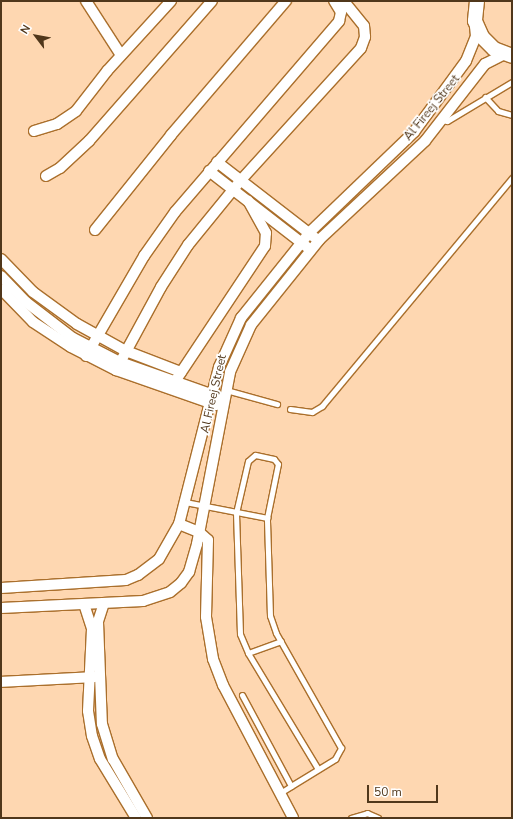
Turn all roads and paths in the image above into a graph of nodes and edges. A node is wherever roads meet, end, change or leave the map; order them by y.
1 (86, 1) edge
2 (171, 1) edge
3 (212, 1) edge
4 (286, 1) edge
5 (334, 1) edge
6 (344, 1) edge
7 (475, 2) edge
8 (475, 21) junction
9 (121, 55) junction
10 (508, 55) edge
11 (512, 82) edge
12 (485, 97) junction
13 (434, 104) junction
14 (512, 115) edge
15 (444, 116) junction
16 (34, 131) dead end
17 (414, 132) junction
18 (425, 141) junction
19 (217, 162) junction
20 (209, 171) junction
21 (46, 176) dead end
22 (512, 178) edge
23 (241, 180) junction
24 (233, 190) junction
25 (248, 201) junction
26 (95, 230) dead end
27 (309, 233) junction
28 (319, 240) junction
29 (301, 243) junction
30 (310, 250) junction
31 (1, 259) edge
32 (2, 278) edge
33 (1, 289) edge
34 (97, 336) junction
35 (126, 351) junction
36 (89, 352) junction
37 (118, 366) junction
38 (181, 372) junction
39 (174, 382) junction
40 (168, 390) junction
41 (211, 399) junction
42 (224, 399) junction
43 (277, 404) dead end
44 (290, 409) dead end
45 (185, 502) junction
46 (204, 506) junction
47 (236, 513) junction
48 (267, 518) junction
49 (179, 524) junction
50 (199, 532) junction
51 (1, 588) edge
52 (104, 603) junction
53 (84, 604) junction
54 (1, 608) edge
55 (281, 641) junction
56 (248, 653) junction
57 (94, 677) junction
58 (1, 682) edge
59 (242, 696) dead end
60 (318, 769) junction
61 (120, 771) junction
62 (110, 776) junction
63 (291, 786) junction
64 (280, 793) junction
65 (136, 818) edge
66 (147, 818) edge
67 (293, 818) edge
68 (351, 818) edge
69 (378, 818) edge

1 - 9 street
2 - 9 street
3 - 21 street
4 - 26 street
5 - 19 street
6 - 23 street
7 - 8 street
8 - 10 street
8 - 13 street, Al Fireej Street
9 - 16 street
10 - 15 street, Al Fireej Street
11 - 12 lane
12 - 14 lane
12 - 15 lane
13 - 15 street
13 - 17 street, Al Fireej Street
15 - 18 street, Al Fireej Street
17 - 18 street
17 - 27 street, Al Fireej Street
18 - 28 street, Al Fireej Street
19 - 20 street
19 - 23 street
20 - 24 street
20 - 34 street
22 - 44 lane
23 - 24 street
23 - 27 street
24 - 25 street
24 - 35 street
25 - 29 street
25 - 38 street
27 - 28 street
27 - 29 street, Al Fireej Street
28 - 30 street, Al Fireej Street
29 - 30 street
29 - 41 street, Al Fireej Street
30 - 42 street, Al Fireej Street
31 - 34 street
32 - 36 street
33 - 36 street
34 - 35 street
34 - 36 street
35 - 37 street
35 - 38 street
36 - 37 street
37 - 39 street
37 - 40 street
38 - 39 street
39 - 40 street
39 - 41 street
40 - 41 street
41 - 42 street
41 - 45 street, Al Fireej Street
42 - 43 lane
42 - 46 street, Al Fireej Street
45 - 46 lane
45 - 49 street, Al Fireej Street
46 - 47 lane
46 - 50 street, Al Fireej Street
47 - 48 lane
47 - 48 lane
47 - 56 lane
48 - 55 lane
49 - 50 street
49 - 51 street, Al Fireej Street
50 - 52 street, Al Fireej Street
50 - 64 street
52 - 53 street, Al Fireej Street
52 - 57 street
53 - 54 street, Al Fireej Street
53 - 57 street
55 - 56 lane
55 - 60 lane
56 - 60 lane
57 - 58 street
57 - 61 street
57 - 62 street
59 - 63 lane
60 - 63 lane
61 - 62 street
61 - 66 street
62 - 65 street
63 - 64 lane
64 - 67 street
68 - 69 lane

